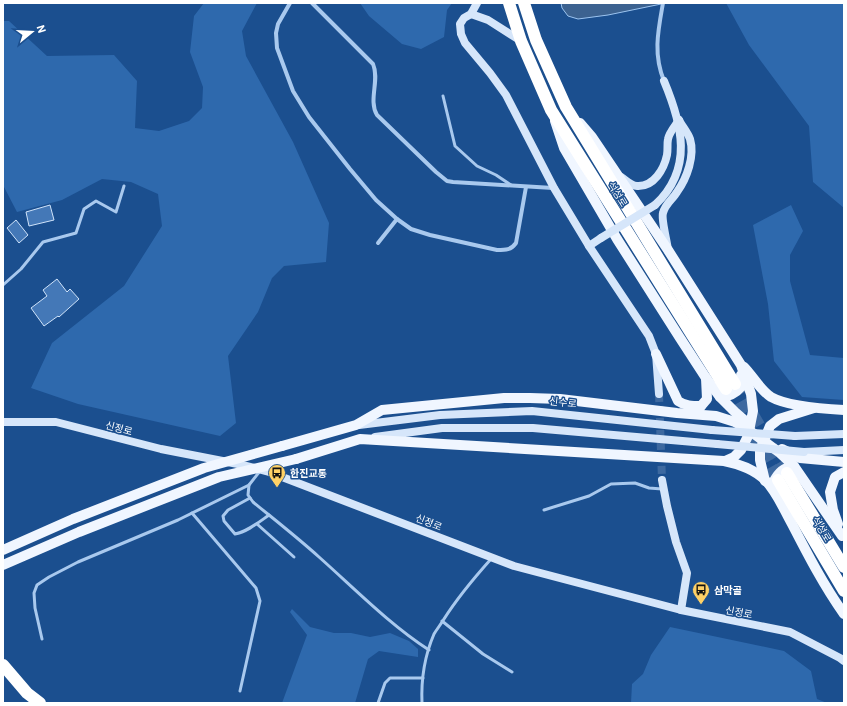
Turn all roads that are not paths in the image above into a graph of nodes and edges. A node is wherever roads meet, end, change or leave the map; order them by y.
1 (290, 3) edge
2 (312, 3) edge
3 (477, 3) edge
4 (509, 3) edge
5 (524, 3) edge
6 (663, 3) edge
7 (471, 14) junction
8 (521, 41) junction
9 (664, 81) joint
10 (443, 96) dead end
11 (566, 107) junction
12 (551, 110) junction
13 (679, 120) junction
14 (617, 173) junction
15 (124, 186) dead end
16 (512, 186) junction
17 (526, 187) junction
18 (554, 188) junction
19 (397, 219) junction
20 (378, 243) dead end
21 (589, 246) junction
22 (668, 250) junction
23 (3, 285) edge
24 (656, 354) junction
25 (741, 365) junction
26 (706, 378) junction
27 (727, 390) junction
28 (659, 394) tunnel mouth
29 (701, 406) junction
30 (816, 408) junction
31 (844, 410) edge
32 (677, 413) junction
33 (3, 422) edge
34 (356, 425) junction
35 (750, 428) junction
36 (844, 434) edge
37 (360, 439) junction
38 (764, 439) junction
39 (844, 450) edge
40 (724, 461) junction
41 (844, 462) edge
42 (262, 470) junction
43 (844, 472) edge
44 (787, 473) junction
45 (662, 480) tunnel mouth
46 (765, 481) junction
47 (249, 485) junction
48 (664, 490) junction
49 (777, 497) junction
50 (250, 498) junction
51 (544, 510) dead end
52 (192, 513) junction
53 (269, 515) junction
54 (256, 524) junction
55 (843, 539) edge
56 (3, 550) edge
57 (294, 557) dead end
58 (492, 557) junction
59 (3, 565) edge
60 (844, 567) edge
61 (844, 591) edge
62 (681, 610) junction
63 (844, 614) edge
64 (442, 621) junction
65 (42, 639) dead end
66 (429, 650) junction
67 (844, 661) edge
68 (3, 665) edge
69 (512, 672) dead end
70 (423, 678) junction
71 (240, 691) dead end
72 (40, 703) edge
73 (378, 703) edge
74 (422, 703) edge

1 - 19 street
2 - 16 street
3 - 7 street
4 - 8 highway, 석성로
5 - 11 highway, 석성로
6 - 9 street
7 - 8 street
7 - 18 street
8 - 12 highway, 석성로
9 - 13 street
10 - 16 lane
11 - 14 main road
11 - 27 highway, 석성로
12 - 26 main road
12 - 27 highway, 석성로
13 - 14 street
13 - 21 street, bridge
13 - 22 street
14 - 22 main road
15 - 23 lane
16 - 17 street
17 - 18 street
17 - 19 street
18 - 21 street
19 - 20 street
21 - 24 street
22 - 25 main road
24 - 28 street
24 - 29 main road
25 - 27 main road
25 - 30 main road
25 - 35 main road
26 - 27 main road
26 - 29 main road
27 - 35 main road
29 - 32 main road
30 - 31 main road
30 - 38 main road
32 - 34 main road
32 - 35 main road
33 - 42 street, 신정로
34 - 36 street, 신수로, bridge
34 - 56 main road, 신수로, bridge
35 - 38 main road
35 - 40 main road
37 - 39 street, bridge
37 - 40 main road
37 - 59 main road, bridge
38 - 41 main road
38 - 44 main road
38 - 46 main road
40 - 46 main road
42 - 47 lane
42 - 58 street, 신정로
43 - 55 main road
44 - 49 main road
44 - 55 main road
44 - 60 highway, 석성로
44 - 61 highway, 석성로
45 - 48 street
46 - 49 main road
47 - 50 lane
47 - 52 lane
48 - 51 lane
48 - 62 street
49 - 63 main road
50 - 53 lane
50 - 54 lane
52 - 65 lane
52 - 71 lane
53 - 54 lane
53 - 66 lane
54 - 57 lane
58 - 62 street, 신정로
58 - 64 lane
62 - 67 street, 신정로
64 - 66 lane
64 - 69 lane
66 - 70 lane
68 - 72 highway
70 - 73 lane
70 - 74 lane

